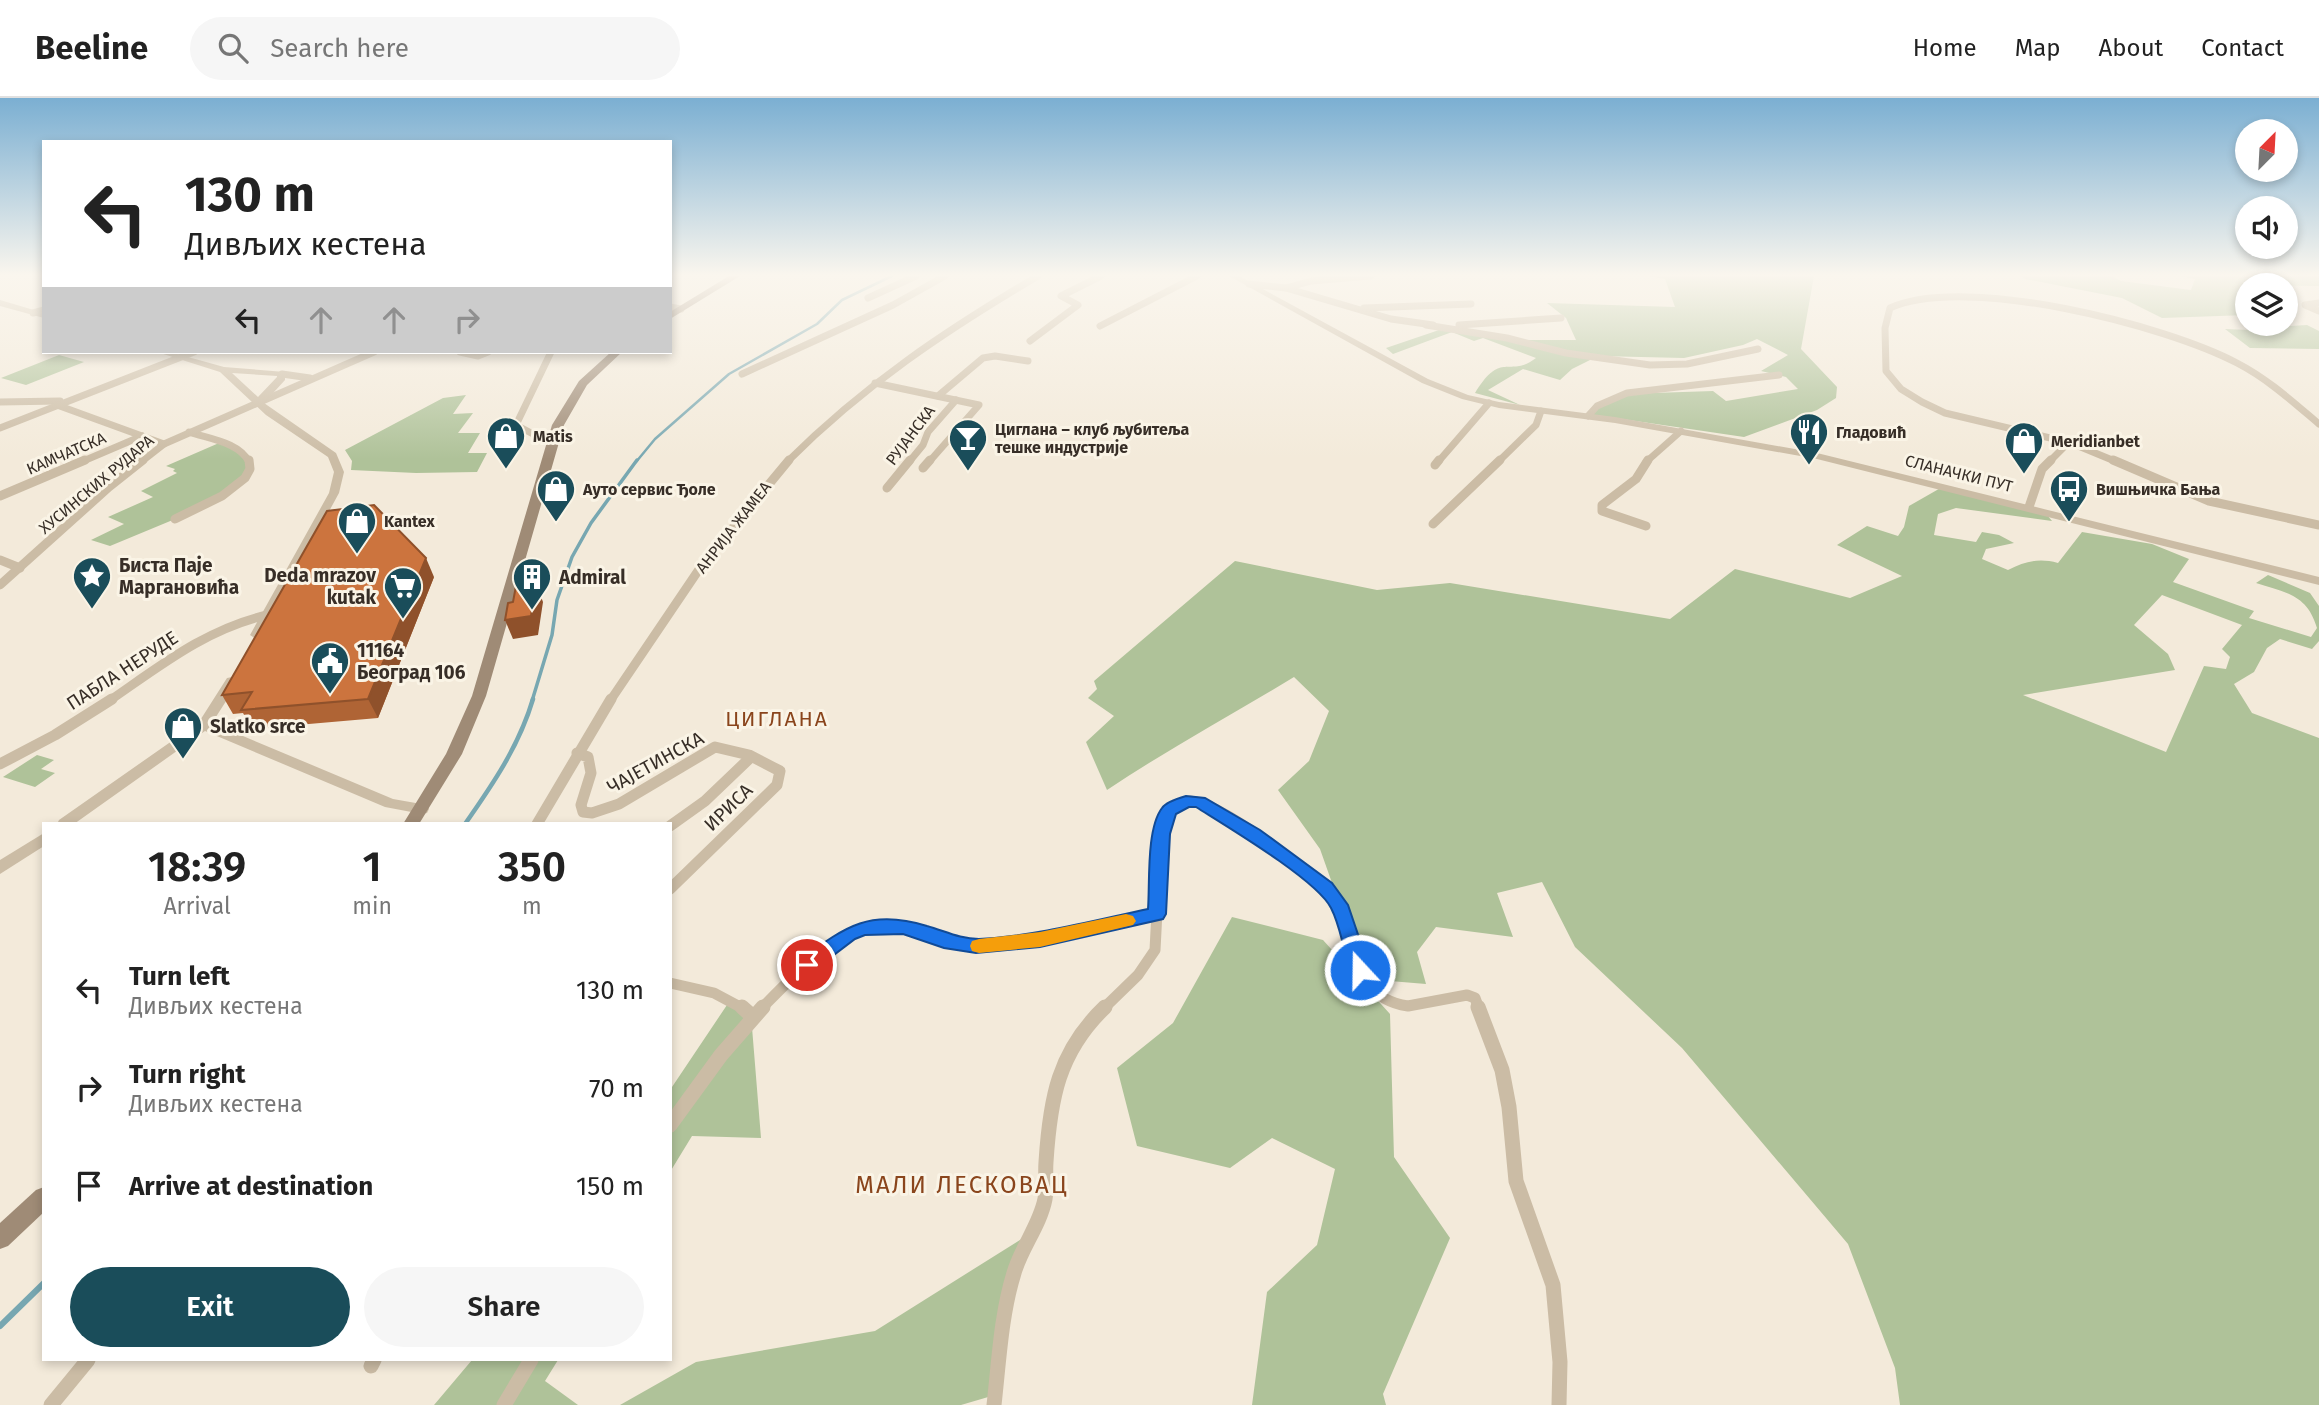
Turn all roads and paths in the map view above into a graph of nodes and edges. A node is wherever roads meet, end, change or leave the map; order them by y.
1 (823, 337) edge
2 (938, 337) edge
3 (1035, 337) edge
4 (1345, 337) edge
5 (1501, 337) edge
6 (1887, 337) edge
7 (2173, 337) edge
8 (1030, 341) dead end
9 (1758, 349) dead end
10 (169, 354) edge
11 (188, 354) edge
12 (369, 354) edge
13 (550, 354) edge
14 (615, 354) edge
15 (180, 357) junction
16 (1028, 361) dead end
17 (223, 370) junction
18 (259, 373) junction
19 (282, 374) junction
20 (742, 374) dead end
21 (1779, 374) dead end
22 (313, 378) junction
23 (875, 383) junction
24 (240, 386) junction
25 (276, 390) junction
26 (938, 396) junction
27 (956, 400) junction
28 (0, 402) edge
29 (258, 403) junction
30 (1489, 403) junction
31 (61, 404) junction
32 (1541, 411) junction
33 (1588, 416) junction
34 (2316, 421) edge
35 (0, 428) edge
36 (1681, 431) junction
37 (189, 432) junction
38 (554, 435) junction
39 (142, 436) junction
40 (2069, 442) junction
41 (164, 444) junction
42 (1435, 465) dead end
43 (923, 468) dead end
44 (0, 485) edge
45 (887, 488) dead end
46 (14, 490) junction
47 (0, 496) edge
48 (2029, 507) junction
49 (175, 519) dead end
50 (1433, 524) dead end
51 (1646, 526) dead end
52 (2319, 526) edge
53 (0, 560) edge
54 (20, 568) junction
55 (2319, 581) edge
56 (0, 584) edge
57 (267, 615) junction
58 (250, 648) edge
59 (238, 669) edge
60 (204, 725) junction
61 (577, 753) junction
62 (751, 757) junction
63 (0, 764) edge
64 (422, 808) junction
65 (67, 822) edge
66 (412, 822) edge
67 (538, 822) edge
68 (672, 824) edge
69 (42, 839) edge
70 (0, 868) edge
71 (672, 886) edge
72 (1157, 914) junction
73 (672, 983) edge
74 (751, 1015) junction
75 (672, 1122) edge
76 (42, 1199) edge
77 (0, 1238) edge
78 (87, 1361) edge
79 (530, 1361) edge
80 (51, 1405) edge
81 (504, 1405) edge
82 (994, 1405) edge
83 (1559, 1405) edge

1 - 20 street
2 - 23 street, АНРИЈА ЖАМЕА
3 - 8 street
4 - 30 street, СЛАНАЧКИ ПУТ
5 - 9 street
6 - 40 street
7 - 34 street
10 - 15 street
11 - 15 street
12 - 22 street
13 - 38 street
14 - 38 main road
15 - 17 street
15 - 31 street
16 - 26 street
17 - 18 street
17 - 24 street
18 - 19 street
18 - 24 street
19 - 22 street
19 - 25 street
21 - 33 street
22 - 25 street
23 - 26 street
23 - 61 street, АНРИЈА ЖАМЕА
24 - 25 street
24 - 29 street
25 - 29 street
26 - 27 street
27 - 43 street
27 - 45 street, РУЈАНСКА
28 - 31 street
29 - 37 street, ХУСИНСКИХ РУДАРА
29 - 57 street
30 - 32 street, СЛАНАЧКИ ПУТ
30 - 42 street
31 - 35 street
31 - 39 street
32 - 33 street, СЛАНАЧКИ ПУТ
32 - 50 street
33 - 36 street, СЛАНАЧКИ ПУТ
36 - 48 street, СЛАНАЧКИ ПУТ
36 - 51 street
37 - 41 street, ХУСИНСКИХ РУДАРА
37 - 49 street
38 - 64 main road
39 - 41 street
39 - 46 street, КАМЧАТСКА
40 - 48 street
40 - 52 street
41 - 54 street, ХУСИНСКИХ РУДАРА
44 - 46 street
46 - 47 street, КАМЧАТСКА
48 - 55 street, СЛАНАЧКИ ПУТ
53 - 54 street
54 - 56 street, ХУСИНСКИХ РУДАРА
57 - 58 street
57 - 63 street, ПАБЛА НЕРУДЕ
59 - 60 street
60 - 64 street
60 - 65 street
61 - 62 street, ЧАЈЕТИНСКА
61 - 67 street, АНРИЈА ЖАМЕА
62 - 68 street
62 - 71 street, ИРИСА
64 - 66 main road
69 - 70 street
72 - 74 street
72 - 82 street
72 - 83 street
73 - 74 street
74 - 75 street
76 - 77 main road
78 - 80 street
79 - 81 street

